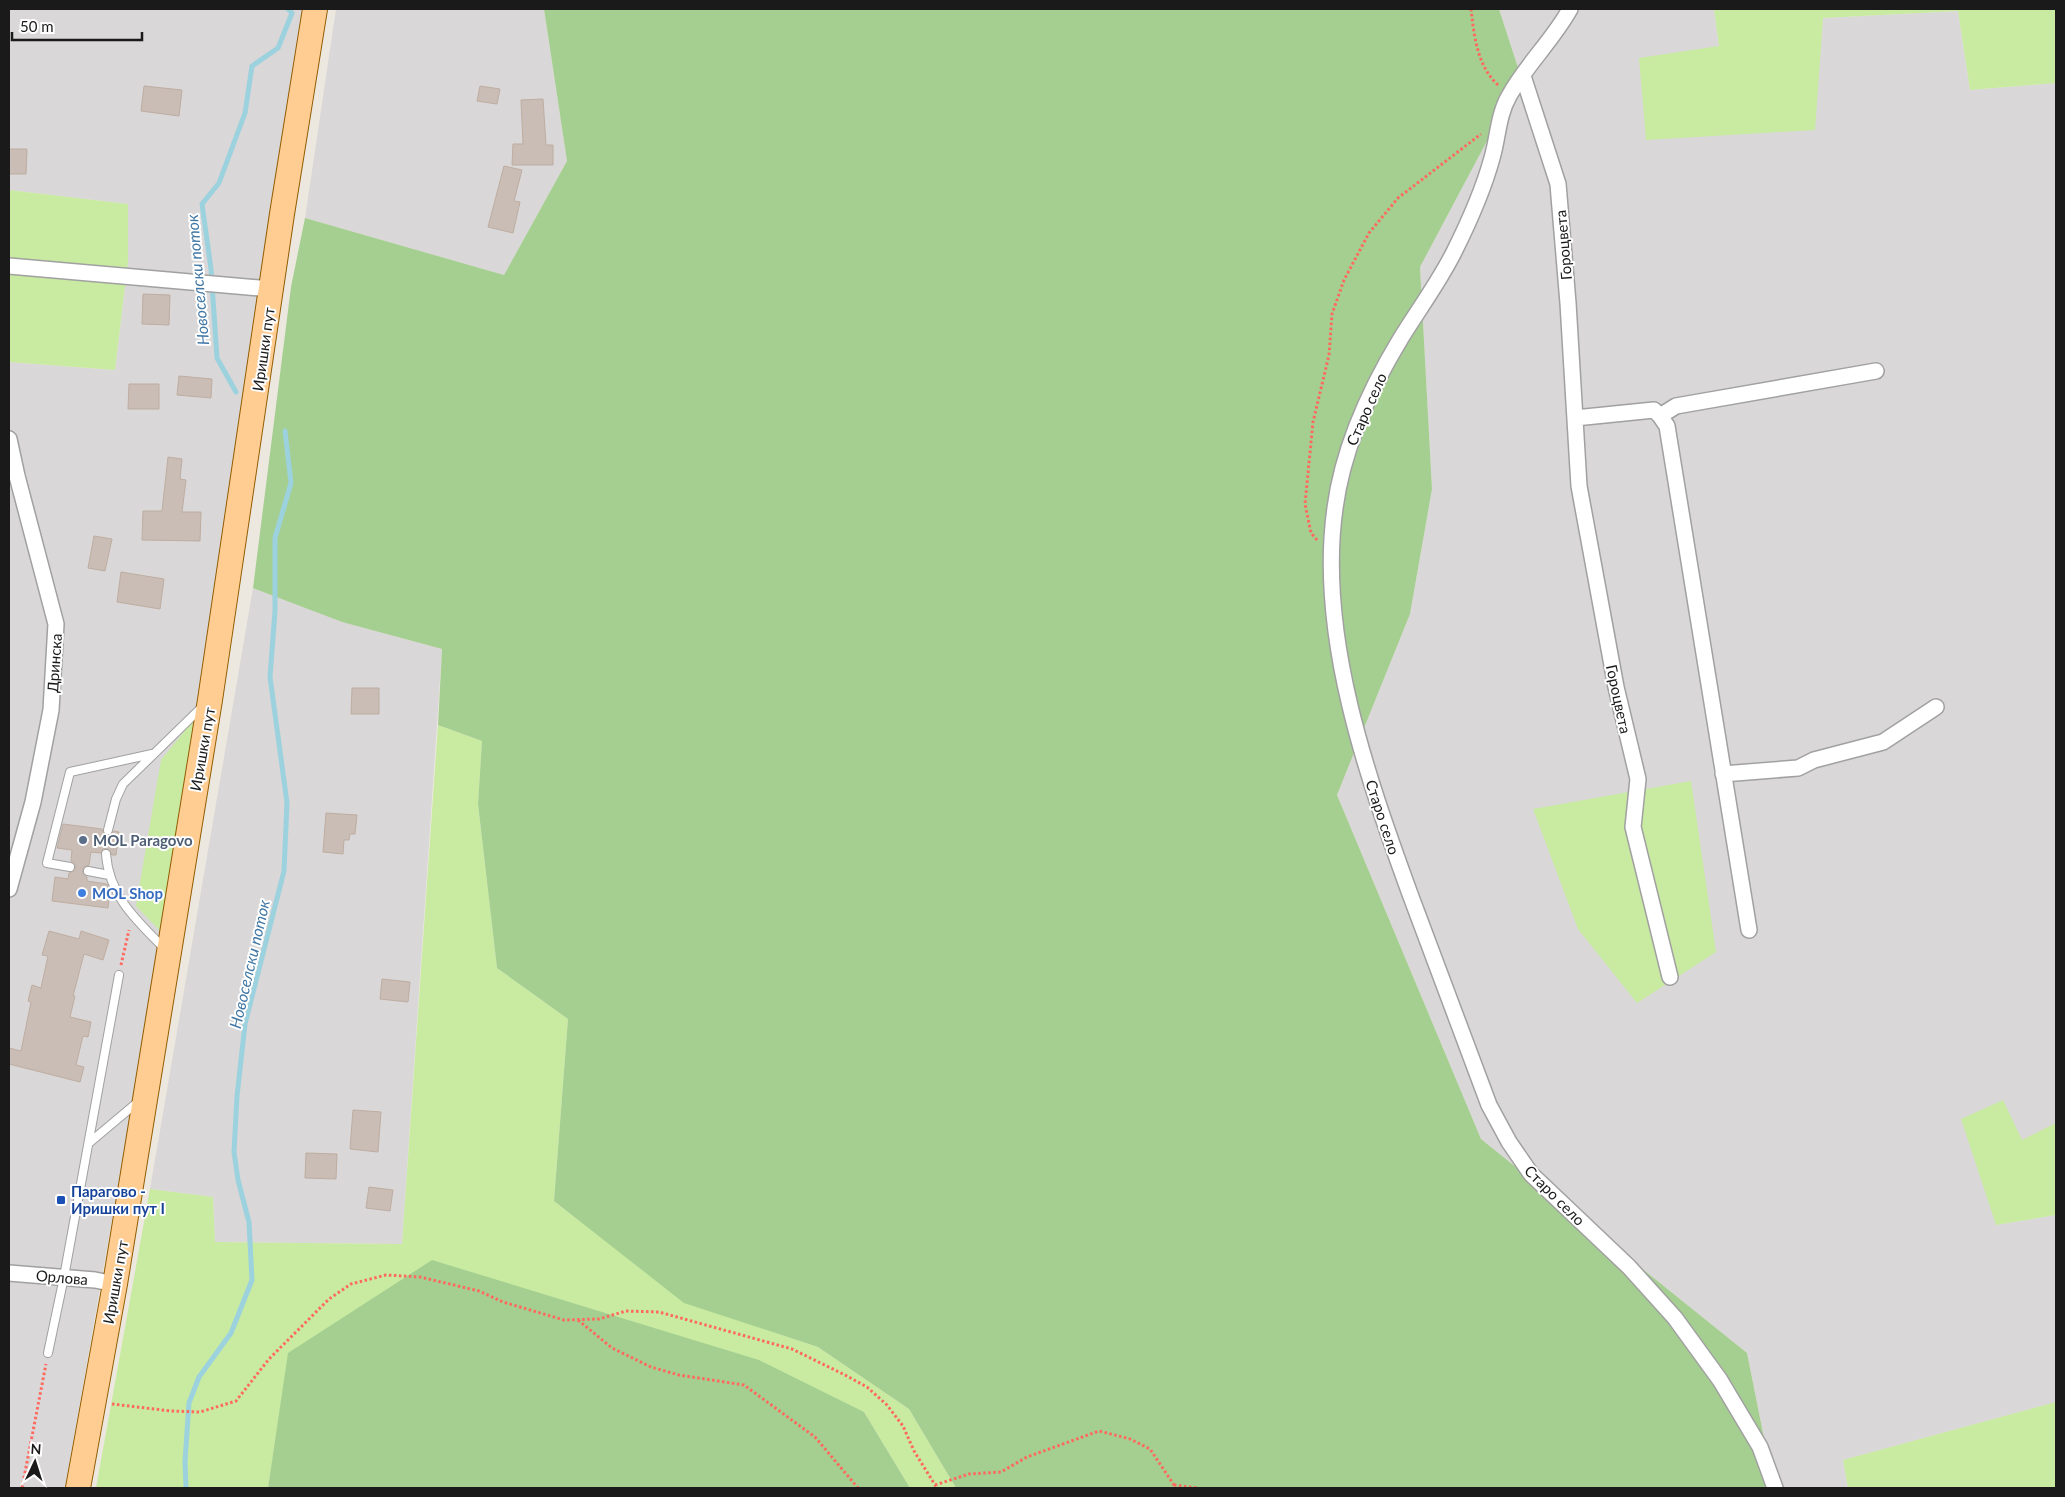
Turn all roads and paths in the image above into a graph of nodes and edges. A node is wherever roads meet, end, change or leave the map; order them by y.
1 (315, 9) edge
2 (1471, 9) edge
3 (1570, 9) edge
4 (1523, 76) junction
5 (1509, 95) junction
6 (1501, 115) junction
7 (9, 266) edge
8 (271, 289) junction
9 (1876, 371) dead end
10 (1660, 416) junction
11 (1575, 418) junction
12 (9, 439) edge
13 (1331, 556) junction
14 (210, 700) junction
15 (1936, 707) dead end
16 (152, 754) junction
17 (1723, 774) junction
18 (108, 830) dead end
19 (106, 854) dead end
20 (70, 867) dead end
21 (88, 871) dead end
22 (109, 875) junction
23 (9, 889) edge
24 (132, 916) junction
25 (1749, 930) dead end
26 (169, 953) junction
27 (119, 975) joint
28 (1670, 977) dead end
29 (146, 1095) junction
30 (89, 1143) junction
31 (9, 1273) edge
32 (64, 1277) junction
33 (115, 1284) junction
34 (577, 1320) junction
35 (48, 1353) joint
36 (94, 1401) junction
37 (936, 1487) edge
38 (1175, 1487) edge
39 (22, 1488) edge
40 (78, 1488) edge
41 (858, 1488) edge
42 (1197, 1488) edge
43 (1775, 1488) edge

1 - 8 main road, Иришки пут
2 - 5 path
3 - 4 street, Старо село
4 - 5 street, Старо село
4 - 11 street, Гороцвета
5 - 6 street, Старо село
6 - 13 street, Старо село
6 - 13 path
7 - 8 street
8 - 14 main road, Иришки пут
9 - 10 street
10 - 11 street
10 - 17 street
11 - 28 street, Гороцвета
12 - 23 street, Дринска
13 - 43 street, Старо село
14 - 16 lane
14 - 26 main road, Иришки пут
15 - 17 street
16 - 18 lane
16 - 20 lane
17 - 25 street
19 - 22 lane
21 - 22 lane
22 - 24 lane
24 - 26 lane
24 - 27 path
26 - 29 main road, Иришки пут
27 - 30 lane
29 - 30 lane
29 - 33 main road, Иришки пут
30 - 32 lane
31 - 32 street, Орлова
32 - 33 street, Орлова
32 - 35 lane
33 - 36 main road, Иришки пут
34 - 36 path
34 - 37 path
34 - 41 path
35 - 39 path
36 - 40 main road, Иришки пут
37 - 38 path
38 - 42 path

